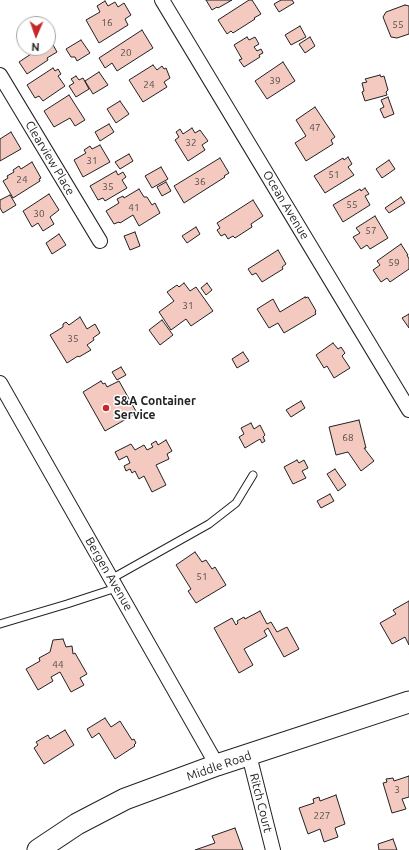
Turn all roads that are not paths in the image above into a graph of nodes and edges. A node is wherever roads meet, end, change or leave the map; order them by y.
1 (162, 0) edge
2 (0, 75) edge
3 (100, 241) dead end
4 (0, 383) edge
5 (409, 410) edge
6 (253, 475) dead end
7 (114, 584) junction
8 (0, 624) edge
9 (409, 702) edge
10 (249, 755) junction
11 (217, 765) junction
12 (38, 850) edge
13 (273, 850) edge

1 - 5 street, Ocean Avenue
2 - 3 street, Clearview Place
4 - 7 street, Bergen Avenue
6 - 7 lane
7 - 8 lane
7 - 11 street, Bergen Avenue
9 - 10 main road, Middle Road
10 - 11 main road, Middle Road
10 - 13 street, Ritch Court
11 - 12 main road, Middle Road

